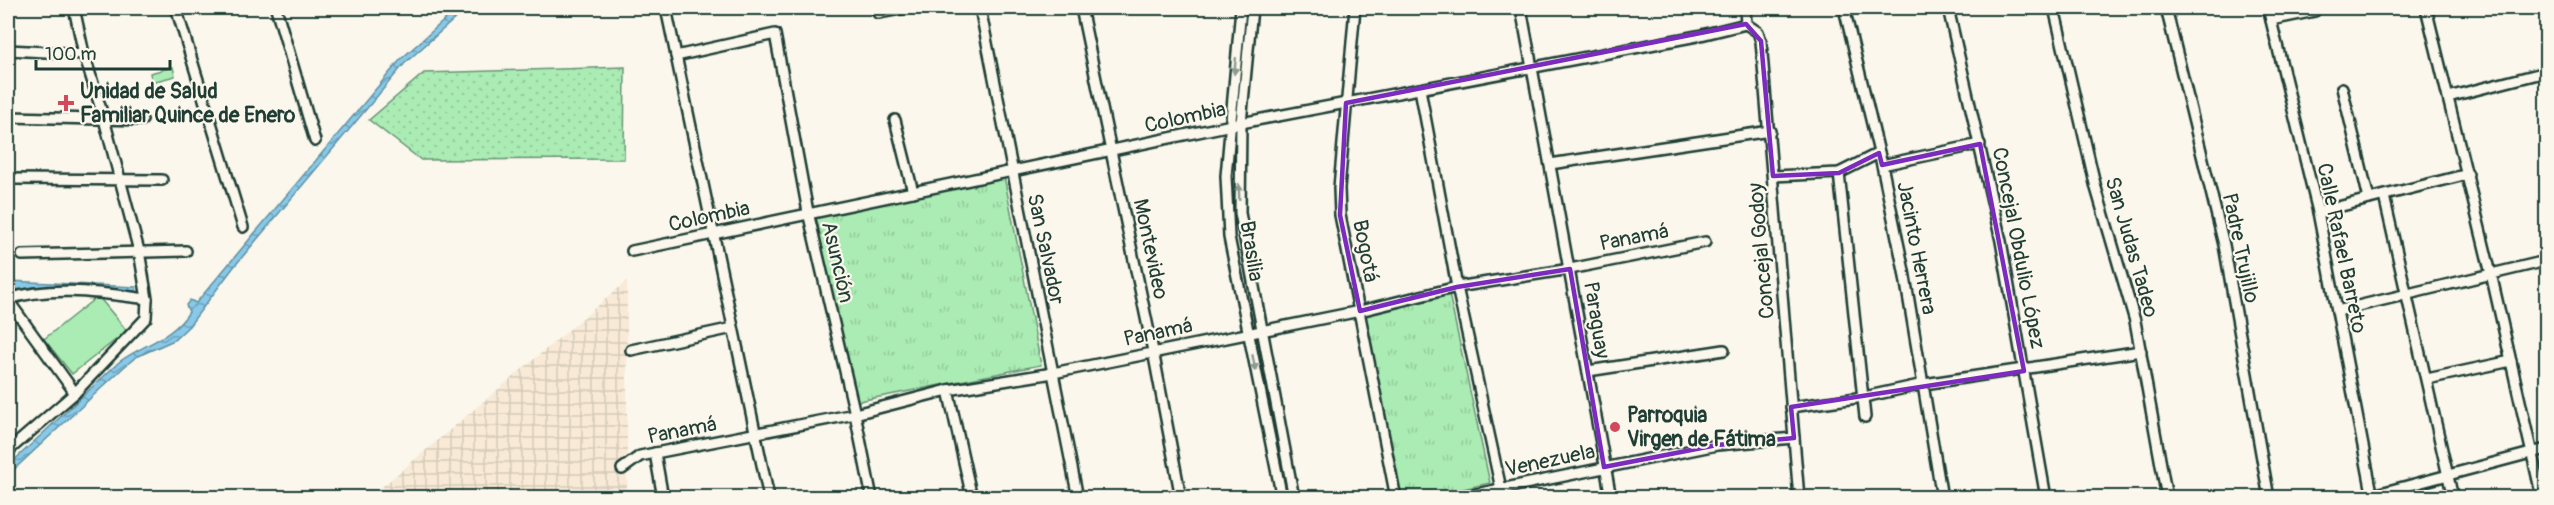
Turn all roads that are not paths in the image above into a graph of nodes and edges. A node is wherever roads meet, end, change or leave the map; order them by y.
1 (74, 8) edge
2 (176, 8) edge
3 (276, 8) edge
4 (666, 8) edge
5 (906, 8) edge
6 (980, 8) edge
7 (1081, 8) edge
8 (1241, 8) edge
9 (1252, 8) edge
10 (1355, 8) edge
11 (1521, 8) edge
12 (1745, 8) edge
13 (1844, 8) edge
14 (1948, 8) edge
15 (2054, 8) edge
16 (2166, 8) edge
17 (2268, 8) edge
18 (2426, 8) edge
19 (2315, 11) dead end
20 (878, 13) dead end
21 (2271, 20) junction
22 (1746, 24) junction
23 (1238, 44) junction
24 (1249, 45) junction
25 (8, 50) edge
26 (84, 54) junction
27 (676, 56) junction
28 (1532, 66) junction
29 (2547, 72) edge
30 (2342, 88) dead end
31 (1420, 89) junction
32 (2448, 96) junction
33 (1346, 103) junction
34 (8, 117) edge
35 (104, 119) junction
36 (142, 120) dead end
37 (895, 120) dead end
38 (1241, 123) junction
39 (1230, 126) junction
40 (1770, 131) junction
41 (315, 141) dead end
42 (1980, 144) junction
43 (1112, 151) junction
44 (1879, 153) junction
45 (1550, 164) junction
46 (1882, 165) junction
47 (1012, 172) junction
48 (1839, 173) junction
49 (2468, 174) junction
50 (1773, 176) junction
51 (11, 179) dead end
52 (118, 179) junction
53 (162, 180) dead end
54 (913, 192) junction
55 (2384, 196) junction
56 (2368, 199) junction
57 (808, 212) junction
58 (2318, 212) junction
59 (243, 227) dead end
60 (713, 234) junction
61 (1705, 242) dead end
62 (139, 251) junction
63 (186, 251) dead end
64 (632, 251) dead end
65 (22, 255) dead end
66 (2547, 261) edge
67 (1570, 269) junction
68 (2492, 275) junction
69 (1457, 287) junction
70 (2407, 294) junction
71 (147, 299) junction
72 (9, 304) edge
73 (1360, 311) junction
74 (2337, 311) junction
75 (733, 328) junction
76 (1262, 330) junction
77 (1248, 332) junction
78 (631, 350) dead end
79 (1724, 350) dead end
80 (1154, 351) junction
81 (2141, 351) junction
82 (2511, 361) junction
83 (2024, 370) junction
84 (1587, 371) junction
85 (1053, 373) junction
86 (2427, 379) junction
87 (1924, 384) junction
88 (948, 390) junction
89 (75, 393) junction
90 (1863, 397) junction
91 (1791, 407) junction
92 (855, 414) junction
93 (1865, 417) dead end
94 (755, 434) junction
95 (1282, 434) junction
96 (1269, 436) junction
97 (1794, 438) junction
98 (2547, 449) edge
99 (8, 452) edge
100 (655, 453) junction
101 (2531, 453) junction
102 (1604, 467) junction
103 (622, 469) dead end
104 (2448, 474) junction
105 (1502, 493) edge
106 (2373, 496) edge
107 (663, 498) edge
108 (769, 498) edge
109 (872, 498) edge
110 (972, 498) edge
111 (1078, 498) edge
112 (1181, 498) edge
113 (1282, 498) edge
114 (1294, 498) edge
115 (1396, 498) edge
116 (1456, 498) edge
117 (1611, 498) edge
118 (1799, 498) edge
119 (1942, 498) edge
120 (2046, 498) edge
121 (2168, 498) edge
122 (2269, 498) edge
123 (2453, 498) edge
124 (2542, 498) edge

1 - 26 street
2 - 59 street
3 - 41 street
4 - 27 street
5 - 20 street
6 - 47 street, San Salvador
7 - 43 street, Montevideo
8 - 23 street, Brasilia
9 - 24 street, Brasilia
10 - 33 street, Bogotá
11 - 28 street, Paraguay
12 - 22 street
13 - 44 street, Jacinto Herrera
14 - 42 street, Concejal Obdulio López
15 - 81 street, San Judas Tadeo
16 - 122 street, Padre Trujillo
17 - 21 street, Calle Rafael Barreto
18 - 32 street
19 - 21 street
21 - 58 street, Calle Rafael Barreto
22 - 28 street, Colombia
22 - 40 street, Concejal Godoy
23 - 24 street
23 -> 39 street, Brasilia
24 - 38 street, Brasilia
25 - 26 street
26 - 35 street
27 - 57 street, Asunción
27 - 60 street
28 - 31 street, Colombia
28 - 45 street, Paraguay
29 - 32 street
30 - 56 street
31 - 33 street, Colombia
31 - 69 street
32 - 49 street
33 - 38 street, Colombia
33 - 73 street, Bogotá
34 - 35 street
35 - 36 street
35 - 52 street
37 - 54 street
38 - 39 street, Colombia
76 -> 38 street, Brasilia
39 - 43 street, Colombia
39 - 77 street, Brasilia
40 - 45 street
40 - 50 street, Concejal Godoy
42 - 46 street
42 - 83 street, Concejal Obdulio López
43 - 47 street, Colombia
43 - 80 street, Montevideo
44 - 46 street, Jacinto Herrera
44 - 48 street
45 - 67 street, Paraguay
46 - 87 street, Jacinto Herrera
47 - 54 street, Colombia
47 - 85 street, San Salvador
48 - 50 street
48 - 90 street
49 - 55 street
49 - 68 street
50 - 91 street, Concejal Godoy
51 - 52 street
52 - 53 street
52 - 62 street
54 - 57 street, Colombia
55 - 56 street
55 - 70 street
56 - 58 street
57 - 60 street, Colombia
57 - 92 street, Asunción
58 - 74 street, Calle Rafael Barreto
60 - 64 street, Colombia
60 - 75 street
61 - 67 street, Panamá
62 - 63 street
62 - 65 street
62 - 71 street
66 - 68 street
67 - 69 street, Panamá
67 - 84 street, Paraguay
68 - 70 street
68 - 82 street
69 - 73 street, Panamá
69 - 105 street
70 - 74 street
70 - 86 street
71 - 72 street
71 - 89 street
72 - 89 street
73 - 76 street, Panamá
73 - 115 street, Bogotá
74 - 106 street, Calle Rafael Barreto
75 - 78 street
75 - 94 street
76 - 77 street, Panamá
76 - 95 street, Brasilia
77 - 80 street, Panamá
77 -> 96 street, Brasilia
79 - 84 street
80 - 85 street, Panamá
80 - 112 street, Montevideo
81 - 83 street
81 - 121 street, San Judas Tadeo
82 - 86 street
82 - 101 street
83 - 87 street
83 - 120 street, Concejal Obdulio López
84 - 102 street, Paraguay
85 - 88 street, Panamá
85 - 111 street, San Salvador
86 - 104 street
87 - 90 street
87 - 119 street, Jacinto Herrera
88 - 92 street, Panamá
88 - 110 street
89 - 99 street
90 - 91 street
90 - 93 street
91 - 97 street, Concejal Godoy
92 - 94 street, Panamá
92 - 109 street, Asunción
94 - 100 street, Panamá
94 - 108 street
95 - 96 street
95 - 114 street, Brasilia
96 - 113 street, Brasilia
97 - 102 street, Venezuela
97 - 118 street, Concejal Godoy
98 - 101 street
100 - 103 street, Panamá
100 - 107 street
101 - 104 street
101 - 124 street
102 - 105 street, Venezuela
102 - 117 street, Paraguay
104 - 106 street
104 - 123 street
105 - 116 street, Venezuela

